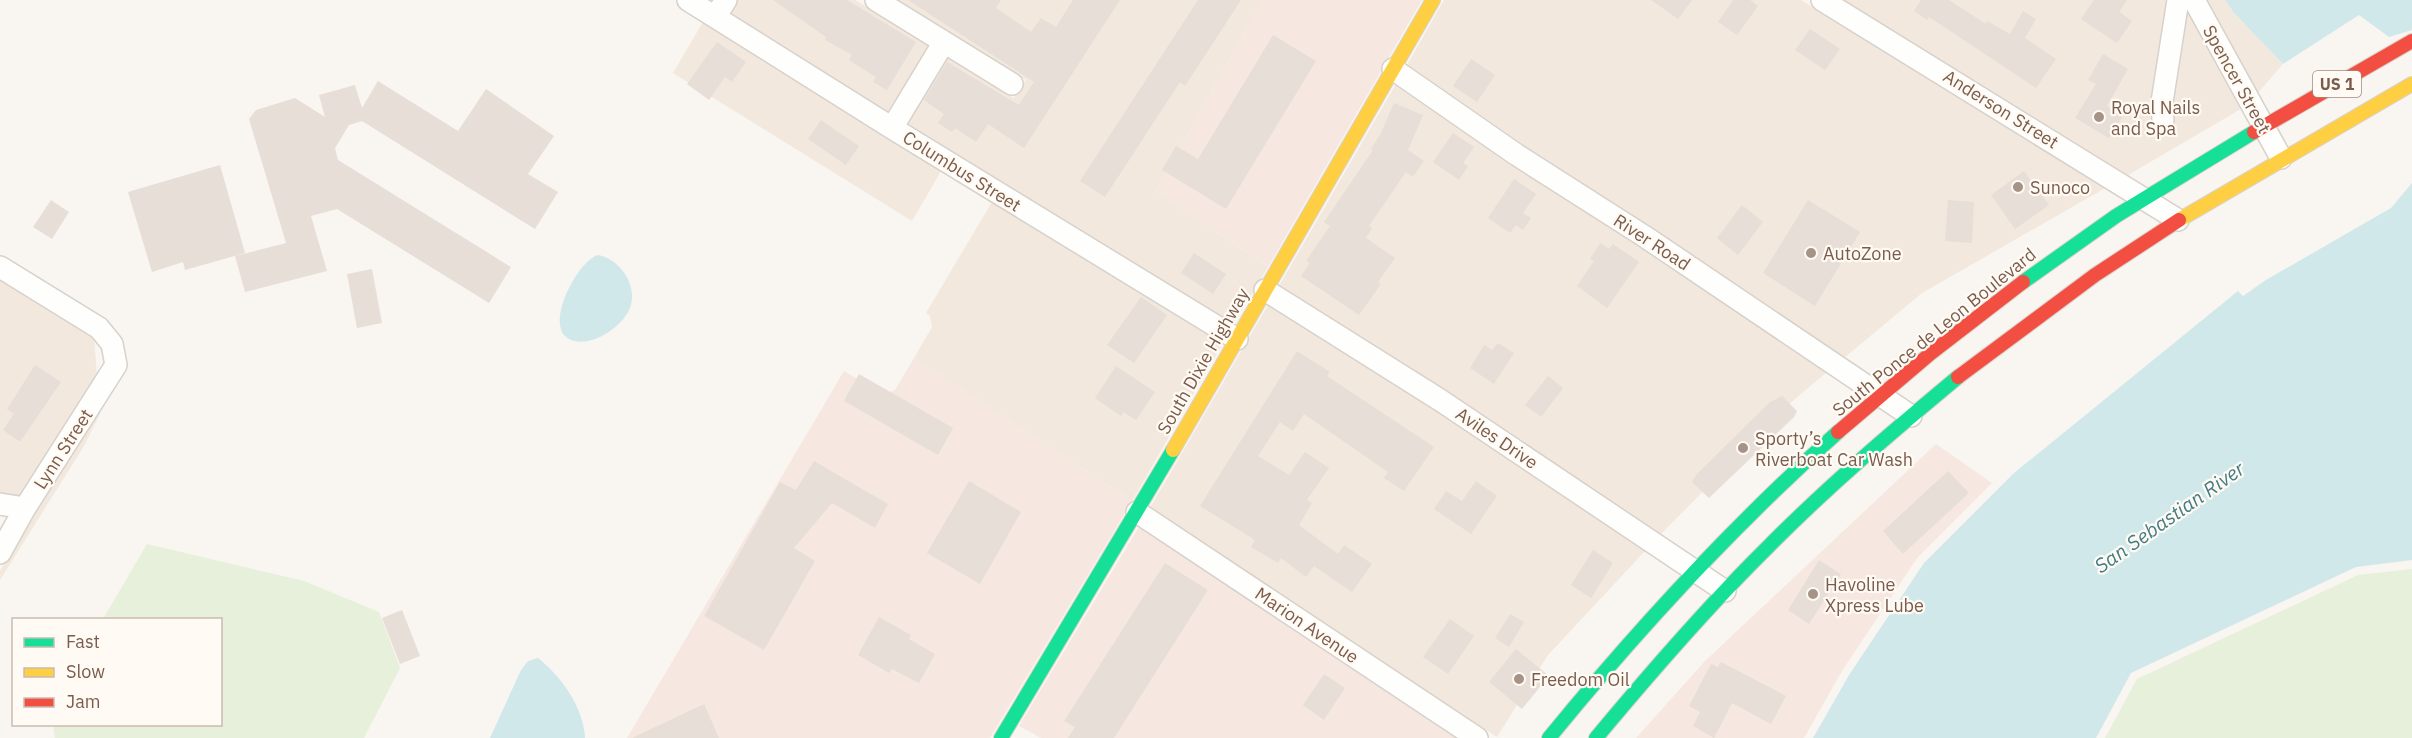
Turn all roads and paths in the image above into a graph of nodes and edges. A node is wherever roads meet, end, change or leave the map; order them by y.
1 (688, 0) edge
2 (876, 0) edge
3 (1433, 0) edge
4 (1822, 0) edge
5 (2178, 0) edge
6 (2194, 0) edge
7 (721, 9) edge
8 (2412, 41) edge
9 (944, 42) junction
10 (1393, 69) junction
11 (1012, 84) dead end
12 (2412, 84) edge
13 (2163, 121) dead end
14 (2262, 126) junction
15 (892, 128) junction
16 (2281, 158) junction
17 (2145, 198) junction
18 (2178, 220) junction
19 (0, 267) edge
20 (1265, 290) junction
21 (1237, 339) junction
22 (1880, 395) junction
23 (1911, 416) junction
24 (0, 504) edge
25 (25, 508) junction
26 (1137, 512) junction
27 (0, 553) edge
28 (1695, 570) junction
29 (1725, 591) junction
30 (1008, 735) edge
31 (1477, 738) edge
32 (1549, 738) edge
33 (1596, 738) edge

1 - 7 street, Columbus Street
2 - 9 street
3 - 10 main road, South Dixie Highway
4 - 17 street, Anderson Street
5 - 13 street
6 - 14 street, Spencer Street
7 - 15 street, Columbus Street
8 - 14 main road, South Ponce de Leon Boulevard / US 1
9 - 11 street
9 - 15 street
10 - 20 main road, South Dixie Highway
10 - 22 street, River Road
12 - 16 main road, US 1
14 - 16 street, Spencer Street
14 - 17 main road, South Ponce de Leon Boulevard / US 1
15 - 21 street, Columbus Street
16 - 18 main road, US 1
17 - 18 street, Anderson Street
17 - 22 main road, South Ponce de Leon Boulevard / US 1
18 - 23 main road, US 1
19 - 25 street, Lynn Street
20 - 21 main road, South Dixie Highway
20 - 28 street, Aviles Drive
21 - 26 main road, South Dixie Highway
22 - 23 street, River Road
22 - 28 main road, South Ponce de Leon Boulevard / US 1
23 - 29 main road, US 1
24 - 25 street
25 - 27 street, Lynn Street
26 - 30 main road, South Dixie Highway
26 - 31 street, Marion Avenue
28 - 29 street, Aviles Drive
28 - 32 main road, South Ponce de Leon Boulevard / US 1
29 - 33 main road, US 1

